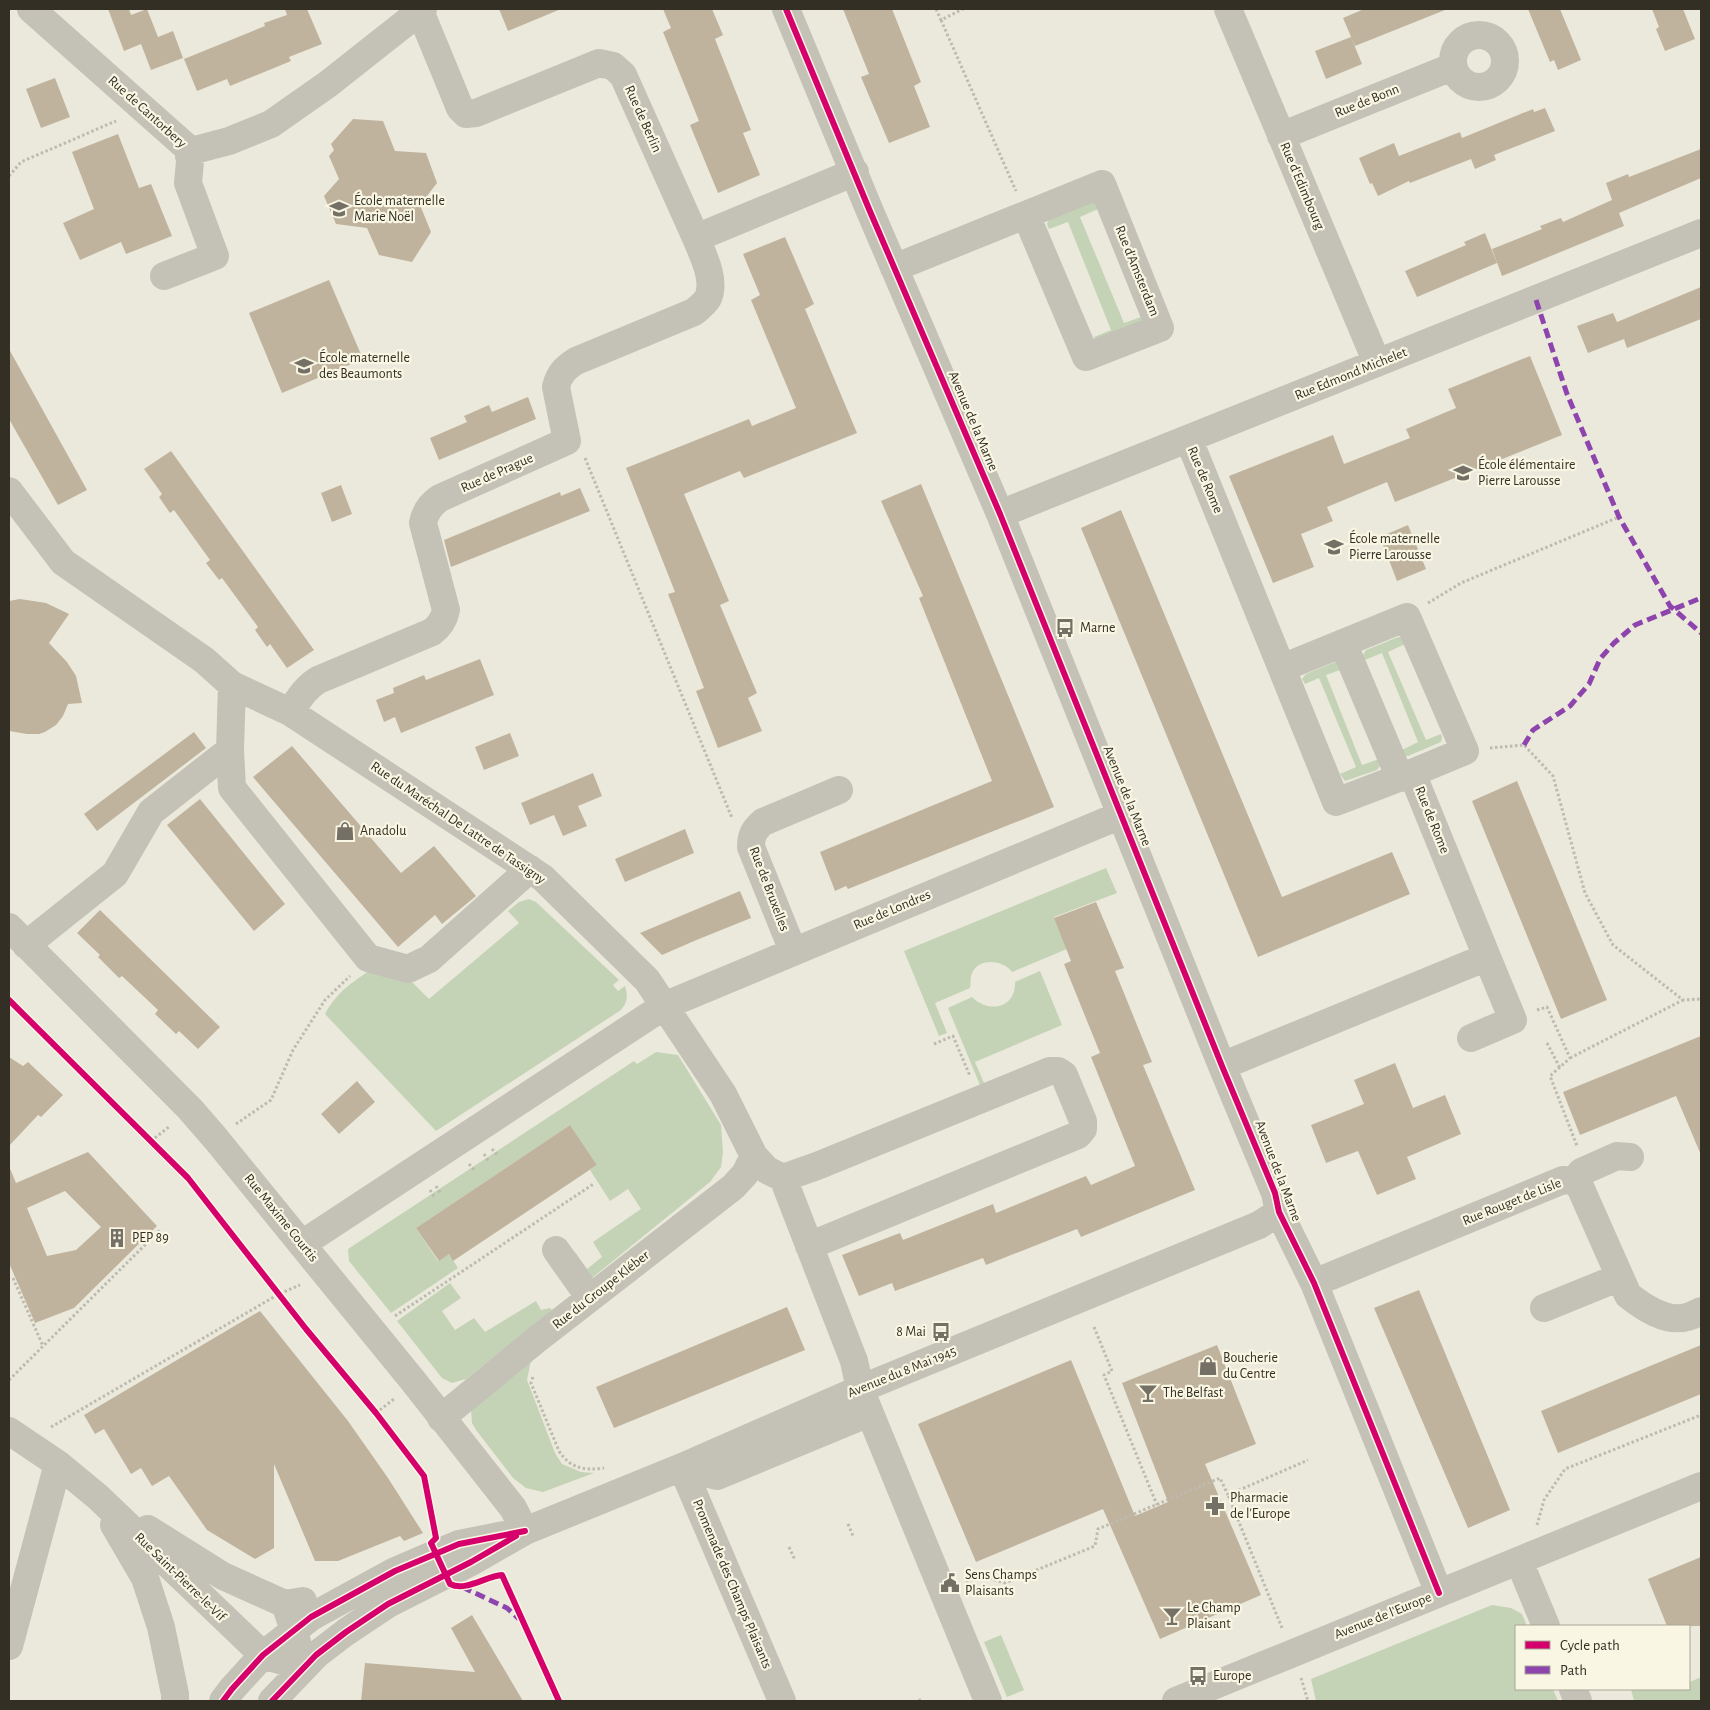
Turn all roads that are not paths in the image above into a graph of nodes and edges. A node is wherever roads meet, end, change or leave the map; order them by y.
1 (31, 9) edge
2 (786, 9) edge
3 (1228, 9) edge
4 (421, 10) edge
5 (1452, 67) dead end
6 (1281, 136) junction
7 (190, 154) junction
8 (854, 172) junction
9 (1026, 215) junction
10 (1701, 233) edge
11 (696, 238) junction
12 (894, 268) junction
13 (164, 276) dead end
14 (1377, 363) junction
15 (1188, 440) junction
16 (9, 491) edge
17 (1000, 514) junction
18 (1343, 643) junction
19 (1282, 668) junction
20 (232, 685) junction
21 (290, 712) junction
22 (230, 750) junction
23 (1406, 775) junction
24 (839, 790) dead end
25 (1121, 815) junction
26 (530, 869) junction
27 (17, 936) edge
28 (793, 951) junction
29 (1487, 957) junction
30 (664, 1006) junction
31 (1471, 1038) dead end
32 (1222, 1066) junction
33 (754, 1156) junction
34 (1630, 1156) dead end
35 (1578, 1176) junction
36 (783, 1178) junction
37 (1279, 1212) junction
38 (302, 1244) junction
39 (809, 1246) junction
40 (556, 1250) dead end
41 (1620, 1277) junction
42 (1314, 1283) junction
43 (590, 1298) junction
44 (1544, 1308) dead end
45 (1701, 1311) edge
46 (863, 1396) junction
47 (441, 1418) junction
48 (9, 1431) edge
49 (58, 1464) junction
50 (682, 1467) junction
51 (1701, 1486) edge
52 (98, 1497) junction
53 (525, 1531) junction
54 (1519, 1561) junction
55 (395, 1571) junction
56 (1439, 1593) junction
57 (285, 1604) junction
58 (1546, 1625) edge
59 (294, 1630) junction
60 (9, 1646) edge
61 (263, 1655) junction
62 (303, 1667) junction
63 (175, 1701) edge
64 (223, 1701) edge
65 (272, 1701) edge
66 (782, 1701) edge
67 (988, 1701) edge
68 (1176, 1701) edge

1 - 7 street, Rue de Cantorbery
2 - 8 street, Avenue de la Marne
3 - 6 street, Rue d'Edimbourg
4 - 7 street, Rue de Cantorbery
4 - 11 street, Rue de Berlin
5 - 6 street, Rue de Bonn
6 - 14 street, Rue d'Edimbourg
7 - 13 street
8 - 11 street
8 - 12 street, Avenue de la Marne
9 - 9 street, Rue d'Amsterdam
9 - 12 street, Rue d'Amsterdam
10 - 14 street, Rue Edmond Michelet
11 - 21 street, Rue de Prague
12 - 17 street, Avenue de la Marne
14 - 15 street, Rue Edmond Michelet
15 - 17 street, Rue Edmond Michelet
15 - 19 street, Rue de Rome
16 - 20 street, Rue du Maréchal De Lattre de Tassigny
17 - 25 street, Avenue de la Marne
18 - 19 street
18 - 23 street
18 - 23 street
19 - 23 street, Rue de Rome
20 - 21 street, Rue du Maréchal De Lattre de Tassigny
20 - 22 street
21 - 26 street, Rue du Maréchal De Lattre de Tassigny
22 - 26 street
22 - 27 street
23 - 29 street, Rue de Rome
24 - 28 street, Rue de Bruxelles
25 - 28 street, Rue de Londres
25 - 32 street, Avenue de la Marne
26 - 30 street, Rue du Maréchal De Lattre de Tassigny
27 - 38 street, Rue Maxime Courtis
28 - 30 street, Rue de Londres
29 - 31 street, Rue de Rome
29 - 32 street
30 - 33 street, Rue du Maréchal De Lattre de Tassigny
30 - 38 street, Rue de Londres
32 - 37 street, Avenue de la Marne
33 - 36 street, Rue du Maréchal De Lattre de Tassigny
33 - 43 street, Rue du Groupe Kléber
34 - 35 street
35 - 41 street, Rue Rouget de Lisle
35 - 42 street, Rue Rouget de Lisle
36 - 39 street
36 - 39 street
37 - 42 street, Avenue de la Marne
37 - 46 street, Avenue du 8 Mai 1945
38 - 47 street, Rue Maxime Courtis
39 - 46 street
40 - 43 street
41 - 44 street
41 - 45 street, Rue Rouget de Lisle
42 - 56 street, Avenue de la Marne
43 - 47 street, Rue du Groupe Kléber
46 - 50 street, Avenue du 8 Mai 1945
46 - 50 street
46 - 67 street
47 - 53 street, Rue Maxime Courtis
48 - 49 street, Rue Saint-Pierre-le-Vif
49 - 52 street, Rue Saint-Pierre-le-Vif
49 - 60 street
50 - 53 street, Avenue du 8 Mai 1945
50 - 66 street, Promenade des Champs Plaisants
51 - 54 street, Avenue de l'Europe
52 - 57 street, Rue Saint-Pierre-le-Vif
52 - 61 street, Rue Saint-Pierre-le-Vif
52 - 63 street, Rue Saint-Pierre-le-Vif
53 - 55 street
53 - 62 street
54 - 56 street, Avenue de l'Europe
54 - 58 street
55 - 57 street
55 - 59 street
56 - 68 street, Avenue de l'Europe
57 - 59 street
59 - 61 street
59 - 62 street
61 - 62 street
61 - 64 street
62 - 65 street

